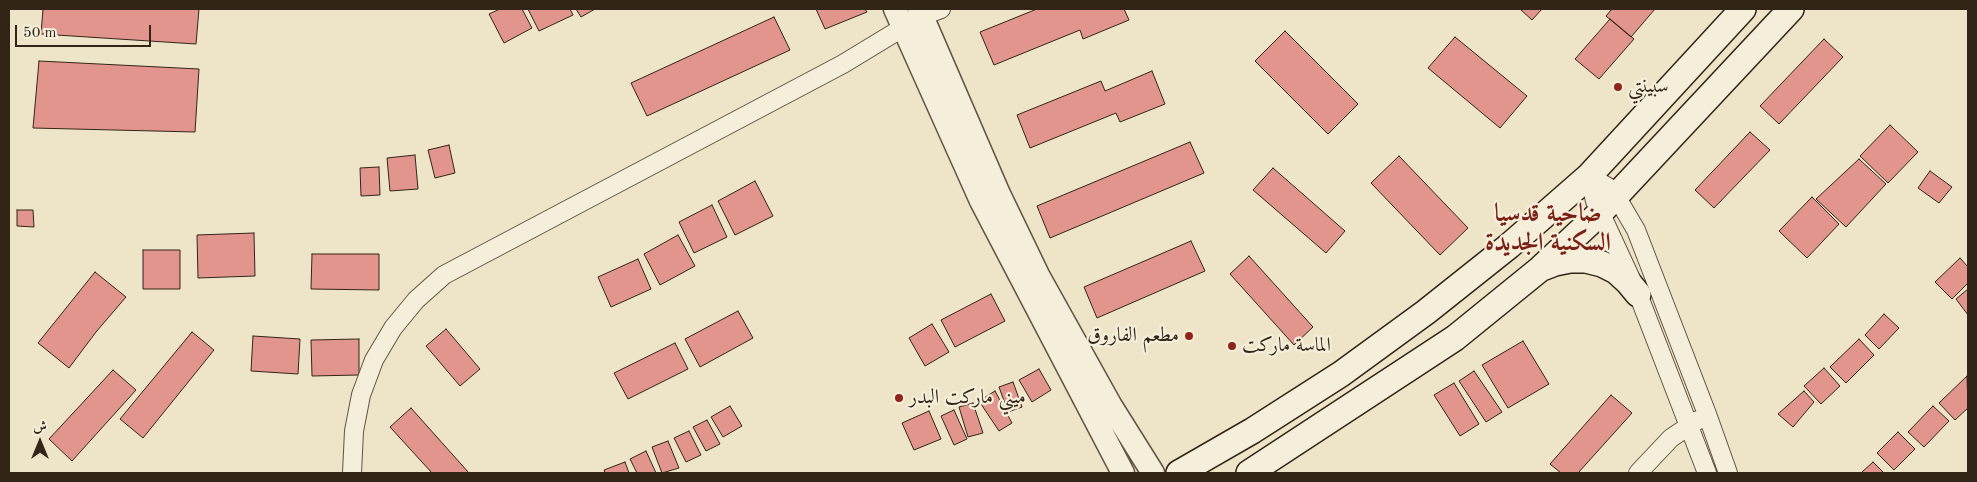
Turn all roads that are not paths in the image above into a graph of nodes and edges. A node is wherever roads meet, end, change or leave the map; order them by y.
1 (1743, 9) edge
2 (1791, 9) edge
3 (927, 11) edge
4 (899, 18) edge
5 (953, 114) junction
6 (1589, 176) junction
7 (1608, 204) junction
8 (1540, 269) junction
9 (1638, 294) junction
10 (1103, 411) junction
11 (1707, 414) junction
12 (1690, 424) junction
13 (352, 473) edge
14 (1123, 473) edge
15 (1153, 473) edge
16 (1179, 473) edge
17 (1249, 473) edge
18 (1638, 473) edge
19 (1707, 473) edge
20 (1728, 473) edge

1 - 6 main road
2 - 7 main road
3 - 4 street
3 - 5 street
4 - 5 street
4 - 13 street
5 - 10 street
6 - 7 street
6 - 16 main road
7 - 8 main road
7 - 9 street
7 - 11 street
8 - 9 main road
8 - 17 main road
9 - 12 street
10 - 14 street
10 - 15 street
11 - 12 street
11 - 20 street
12 - 18 street
12 - 19 street

